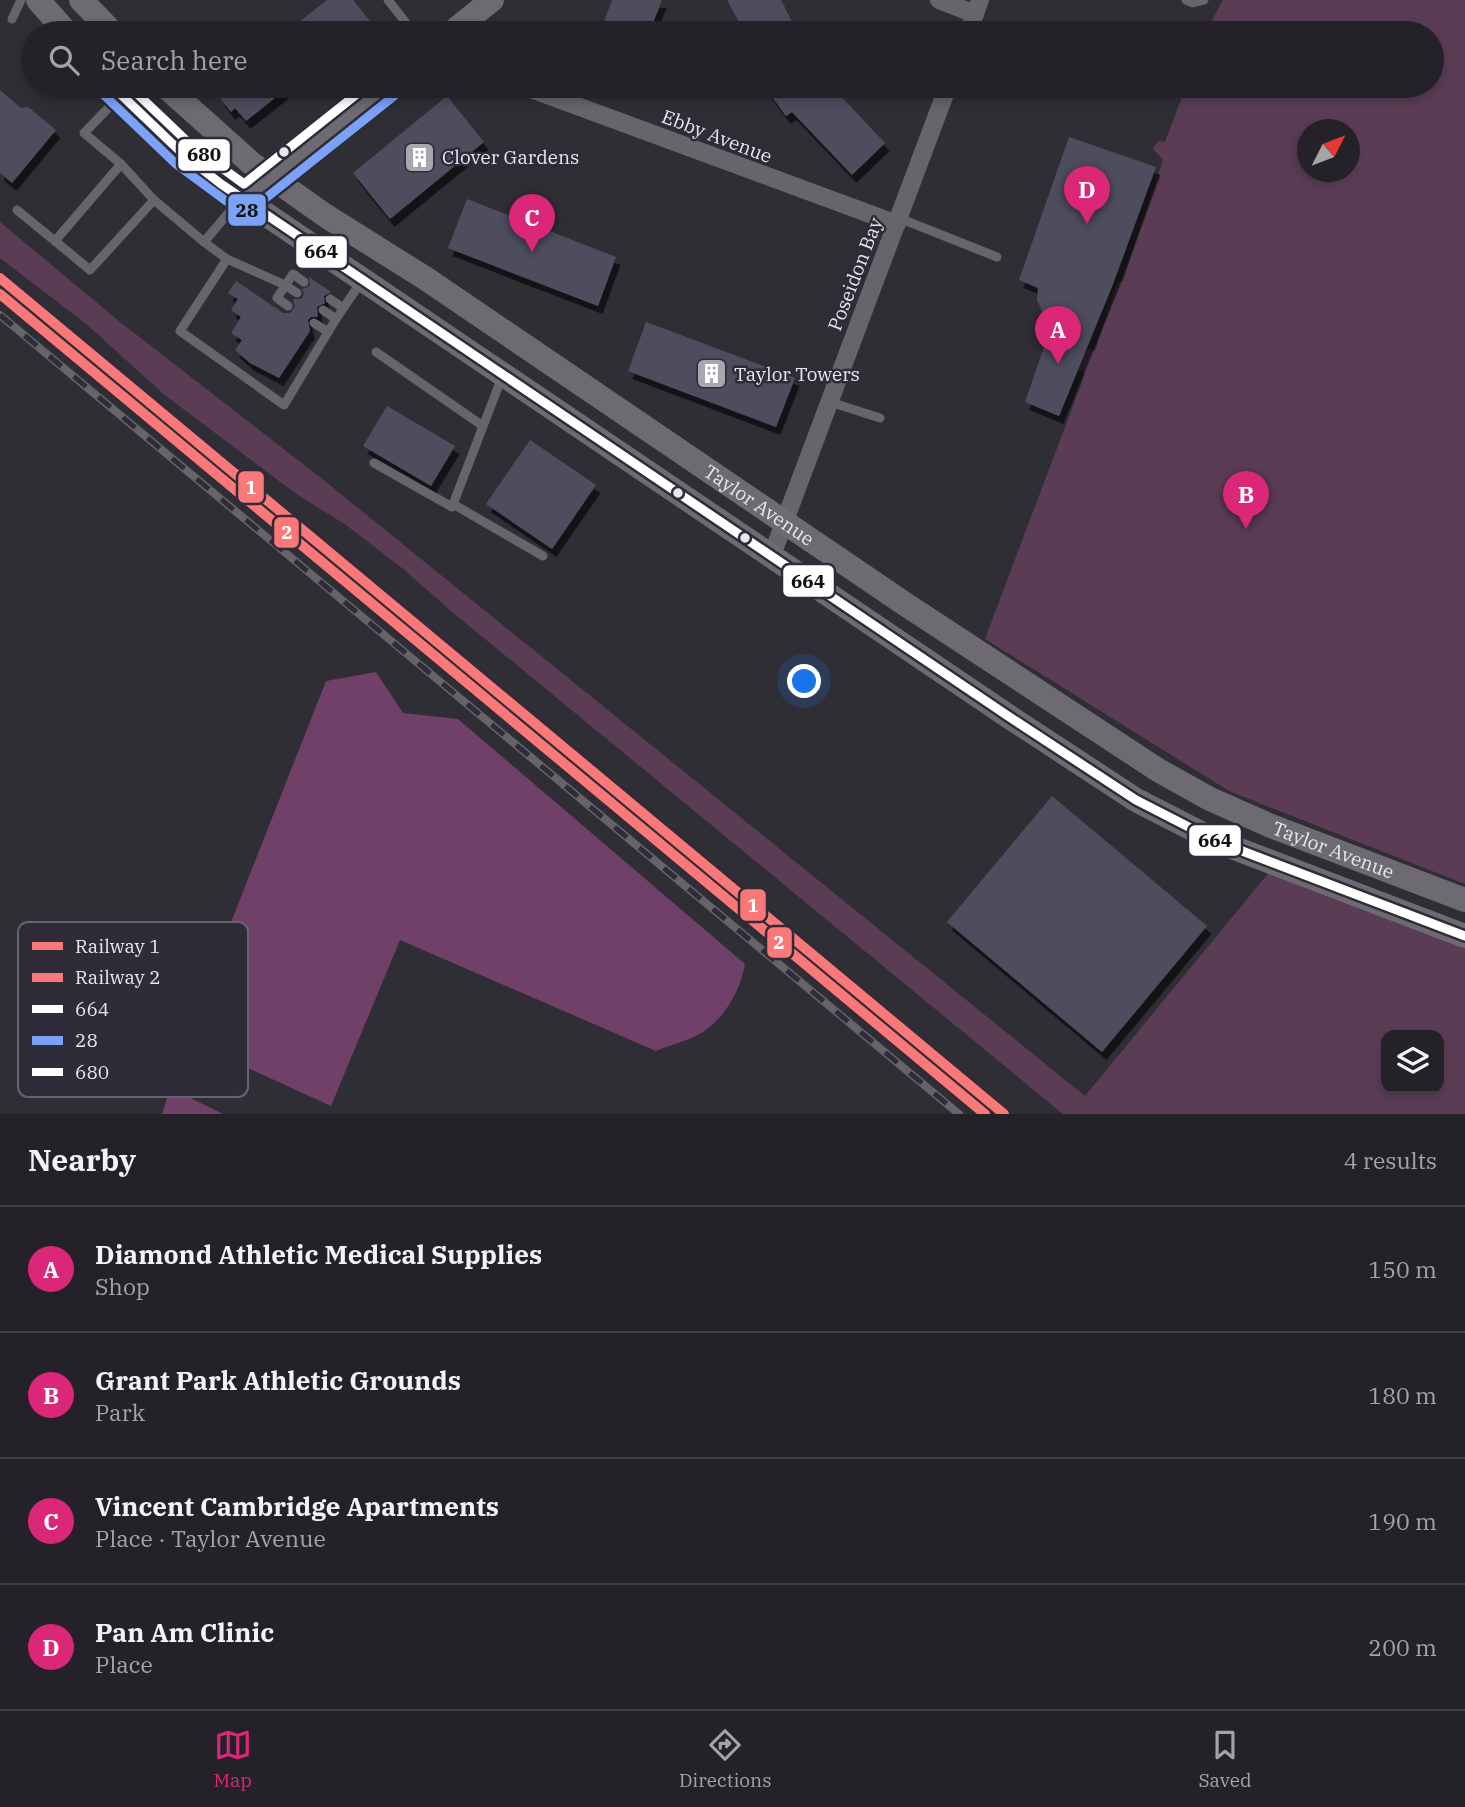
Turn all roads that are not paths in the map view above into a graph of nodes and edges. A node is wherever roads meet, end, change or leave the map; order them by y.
1 (21, 0) edge
2 (38, 0) edge
3 (81, 0) edge
4 (388, 0) edge
5 (492, 0) edge
6 (939, 0) edge
7 (1186, 0) edge
8 (1204, 0) edge
9 (978, 7) edge
10 (12, 19) dead end
11 (56, 21) edge
12 (101, 21) edge
13 (405, 21) edge
14 (466, 21) edge
15 (111, 98) edge
16 (123, 98) edge
17 (178, 98) edge
18 (371, 98) edge
19 (556, 98) edge
20 (944, 98) edge
21 (121, 164) junction
22 (272, 178) junction
23 (244, 199) junction
24 (154, 200) junction
25 (17, 210) dead end
26 (898, 221) junction
27 (55, 242) junction
28 (204, 242) junction
29 (997, 257) dead end
30 (227, 259) junction
31 (362, 281) junction
32 (304, 282) dead end
33 (285, 285) junction
34 (297, 293) dead end
35 (330, 299) dead end
36 (288, 306) dead end
37 (343, 308) junction
38 (323, 310) dead end
39 (336, 319) junction
40 (314, 323) dead end
41 (328, 332) junction
42 (376, 352) dead end
43 (503, 375) junction
44 (830, 402) junction
45 (880, 418) dead end
46 (483, 426) junction
47 (374, 463) dead end
48 (453, 504) junction
49 (785, 522) junction
50 (772, 555) junction
51 (543, 556) dead end
52 (1465, 900) edge
53 (1465, 936) edge

1 - 10 lane
2 - 11 main road
3 - 12 main road
4 - 13 lane
5 - 14 main road
6 - 9 street
7 - 8 lane
15 - 21 lane
16 - 23 main road, Taylor Avenue
17 - 22 main road, Taylor Avenue
18 - 22 main road
19 - 26 street, Ebby Avenue
20 - 26 street, Poseidon Bay
21 - 24 lane
21 - 27 lane
22 - 23 main road
22 - 49 main road, Taylor Avenue
23 - 28 lane
23 - 31 main road, Taylor Avenue
24 - 27 lane
24 - 28 lane
25 - 27 lane
26 - 29 lane
26 - 44 street, Poseidon Bay
28 - 30 lane
30 - 33 lane
30 - 41 lane
31 - 37 lane
31 - 43 main road, Taylor Avenue
32 - 33 lane
33 - 34 lane
33 - 36 lane
35 - 37 lane
37 - 39 lane
38 - 39 lane
39 - 41 lane
40 - 41 lane
42 - 46 lane
43 - 46 lane
43 - 50 main road, Taylor Avenue
44 - 45 lane
44 - 49 street, Poseidon Bay
46 - 48 lane
47 - 48 lane
48 - 51 lane
49 - 50 street, Poseidon Bay
49 - 52 main road, Taylor Avenue
50 - 53 main road, Taylor Avenue

